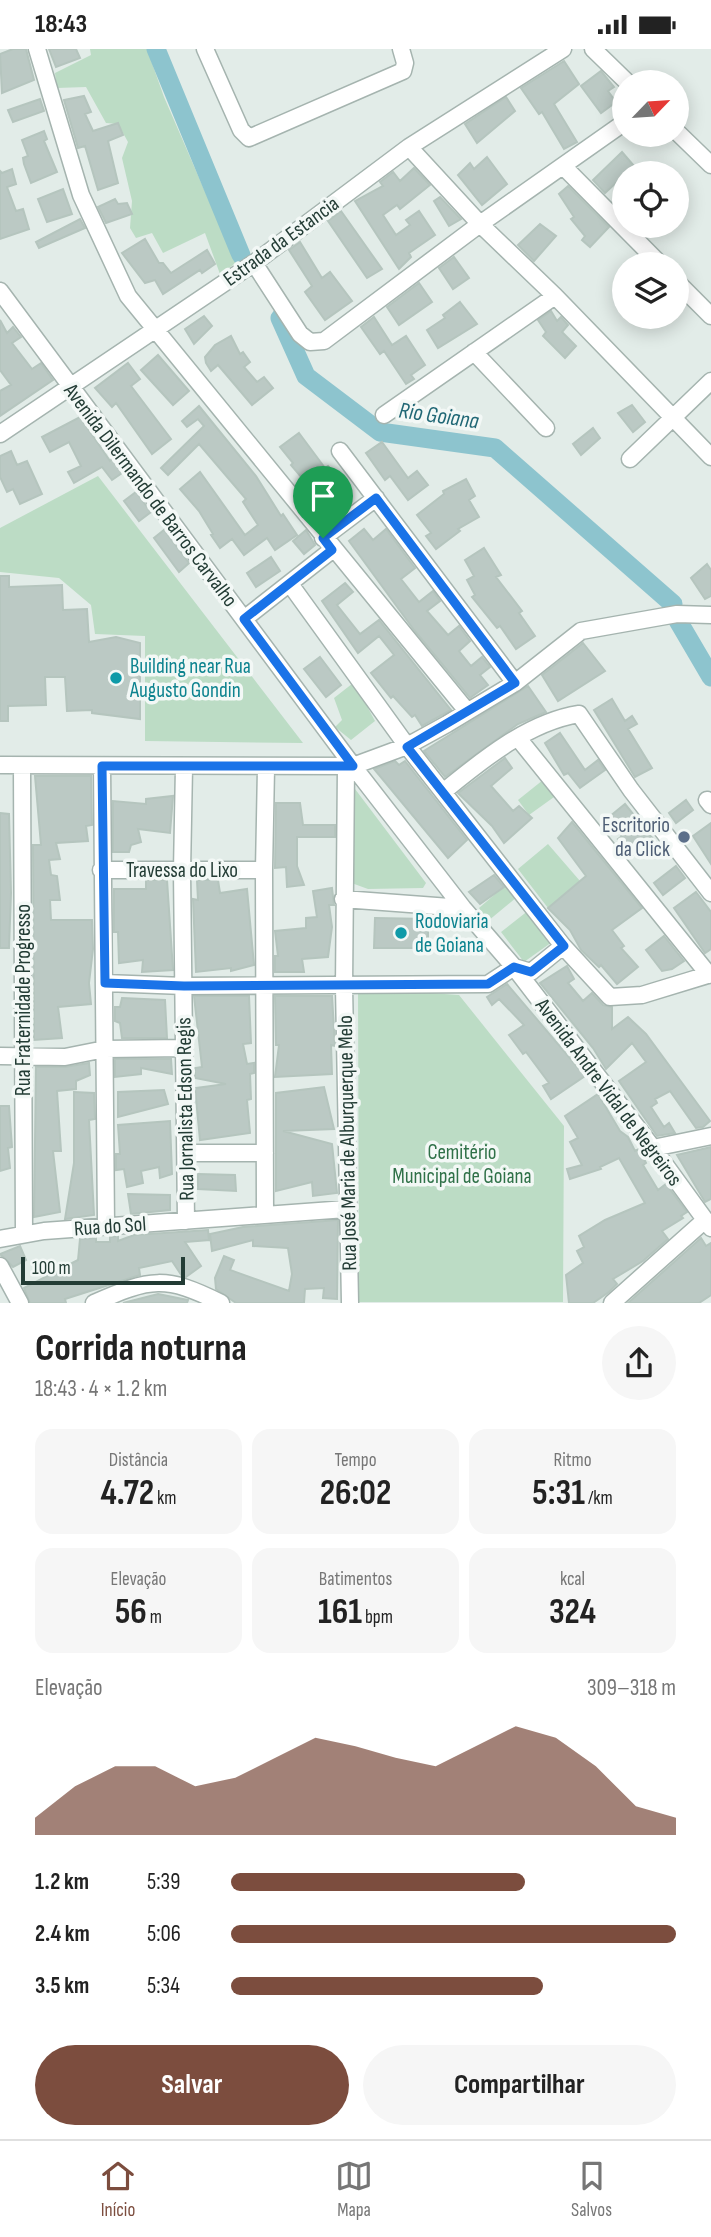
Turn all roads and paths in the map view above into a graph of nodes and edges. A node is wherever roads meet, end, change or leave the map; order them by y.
1 (37, 49) edge
2 (205, 49) edge
3 (401, 49) edge
4 (564, 49) edge
5 (593, 49) edge
6 (615, 70) edge
7 (612, 132) edge
8 (690, 145) edge
9 (409, 147) junction
10 (711, 165) edge
11 (564, 167) junction
12 (480, 224) junction
13 (648, 252) edge
14 (254, 263) junction
15 (0, 291) edge
16 (689, 294) edge
17 (555, 296) junction
18 (711, 316) edge
19 (154, 329) junction
20 (474, 352) junction
21 (711, 381) edge
22 (70, 387) junction
23 (384, 415) dead end
24 (673, 419) junction
25 (545, 428) dead end
26 (0, 434) edge
27 (340, 451) dead end
28 (711, 457) edge
29 (629, 459) dead end
30 (376, 498) junction
31 (327, 544) junction
32 (290, 584) junction
33 (711, 615) edge
34 (244, 619) junction
35 (515, 683) junction
36 (467, 712) junction
37 (518, 737) junction
38 (407, 747) junction
39 (0, 765) edge
40 (22, 766) junction
41 (102, 766) junction
42 (349, 766) junction
43 (184, 767) junction
44 (266, 768) junction
45 (443, 792) junction
46 (101, 870) junction
47 (264, 870) junction
48 (182, 871) junction
49 (711, 893) edge
50 (343, 899) junction
51 (463, 908) junction
52 (564, 946) junction
53 (514, 967) junction
54 (710, 975) edge
55 (105, 983) junction
56 (266, 985) junction
57 (184, 986) junction
58 (344, 986) junction
59 (184, 1048) junction
60 (106, 1049) junction
61 (0, 1056) edge
62 (23, 1056) junction
63 (711, 1136) edge
64 (653, 1147) junction
65 (187, 1153) junction
66 (265, 1153) junction
67 (346, 1209) junction
68 (265, 1215) junction
69 (186, 1221) junction
70 (708, 1224) edge
71 (106, 1226) junction
72 (24, 1234) junction
73 (0, 1239) edge
74 (0, 1266) edge
75 (20, 1303) edge
76 (94, 1303) edge
77 (221, 1303) edge
78 (350, 1303) edge
79 (612, 1303) edge

1 - 19 street
2 - 3 street
4 - 9 street, Estrada da Estancia
5 - 6 street
7 - 11 street
8 - 10 street
9 - 12 street
9 - 14 street, Estrada da Estancia
11 - 12 street
11 - 13 street
12 - 14 street
12 - 17 street
14 - 19 street, Estrada da Estancia
15 - 22 street, Avenida Dilermando de Barros Carvalho
16 - 18 street
17 - 20 street
17 - 24 street
19 - 22 street, Estrada da Estancia
19 - 31 street
20 - 23 street
20 - 25 street
21 - 24 street
22 - 26 street, Estrada da Estancia
22 - 34 street, Avenida Dilermando de Barros Carvalho
24 - 28 street
24 - 29 street
27 - 30 street
30 - 31 street
30 - 35 street
31 - 32 street
31 - 36 street
32 - 34 street
32 - 38 street
33 - 35 street
34 - 42 street, Avenida Dilermando de Barros Carvalho
35 - 36 street
36 - 38 street
37 - 45 street
37 - 49 street
37 - 54 street
38 - 42 street
38 - 45 street
39 - 40 street
40 - 41 street
40 - 62 street, Rua Fraternidade Progresso
41 - 43 street
41 - 46 street
42 - 44 street
42 - 50 street, Rua José Maria de Alburquerque Melo
42 - 51 street, Avenida Andre Vidal de Negreiros
43 - 44 street
43 - 48 street, Rua Jornalista Edson Regis
44 - 47 street
45 - 52 street
46 - 48 street, Travessa do Lixo
46 - 55 street
47 - 48 street, Travessa do Lixo
47 - 56 street
48 - 57 street, Rua Jornalista Edson Regis
50 - 51 street
50 - 58 street, Rua José Maria de Alburquerque Melo
51 - 53 street, Avenida Andre Vidal de Negreiros
52 - 53 street
52 - 54 street
53 - 58 street
53 - 64 street, Avenida Andre Vidal de Negreiros
55 - 57 street
55 - 60 street
56 - 57 street
56 - 58 street
56 - 66 street
57 - 59 street, Rua Jornalista Edson Regis
58 - 67 street, Rua José Maria de Alburquerque Melo
59 - 60 street
59 - 65 street, Rua Jornalista Edson Regis
60 - 62 street
60 - 71 street
61 - 62 street
62 - 72 street, Rua Fraternidade Progresso
63 - 64 street
64 - 70 street, Avenida Andre Vidal de Negreiros
65 - 66 street
65 - 69 street, Rua Jornalista Edson Regis
66 - 68 street
67 - 68 street, Rua do Sol
67 - 78 street, Rua José Maria de Alburquerque Melo
68 - 69 street, Rua do Sol
69 - 71 street, Rua do Sol
70 - 79 street
71 - 72 street, Rua do Sol
72 - 73 street, Rua do Sol
74 - 75 street
76 - 77 street

